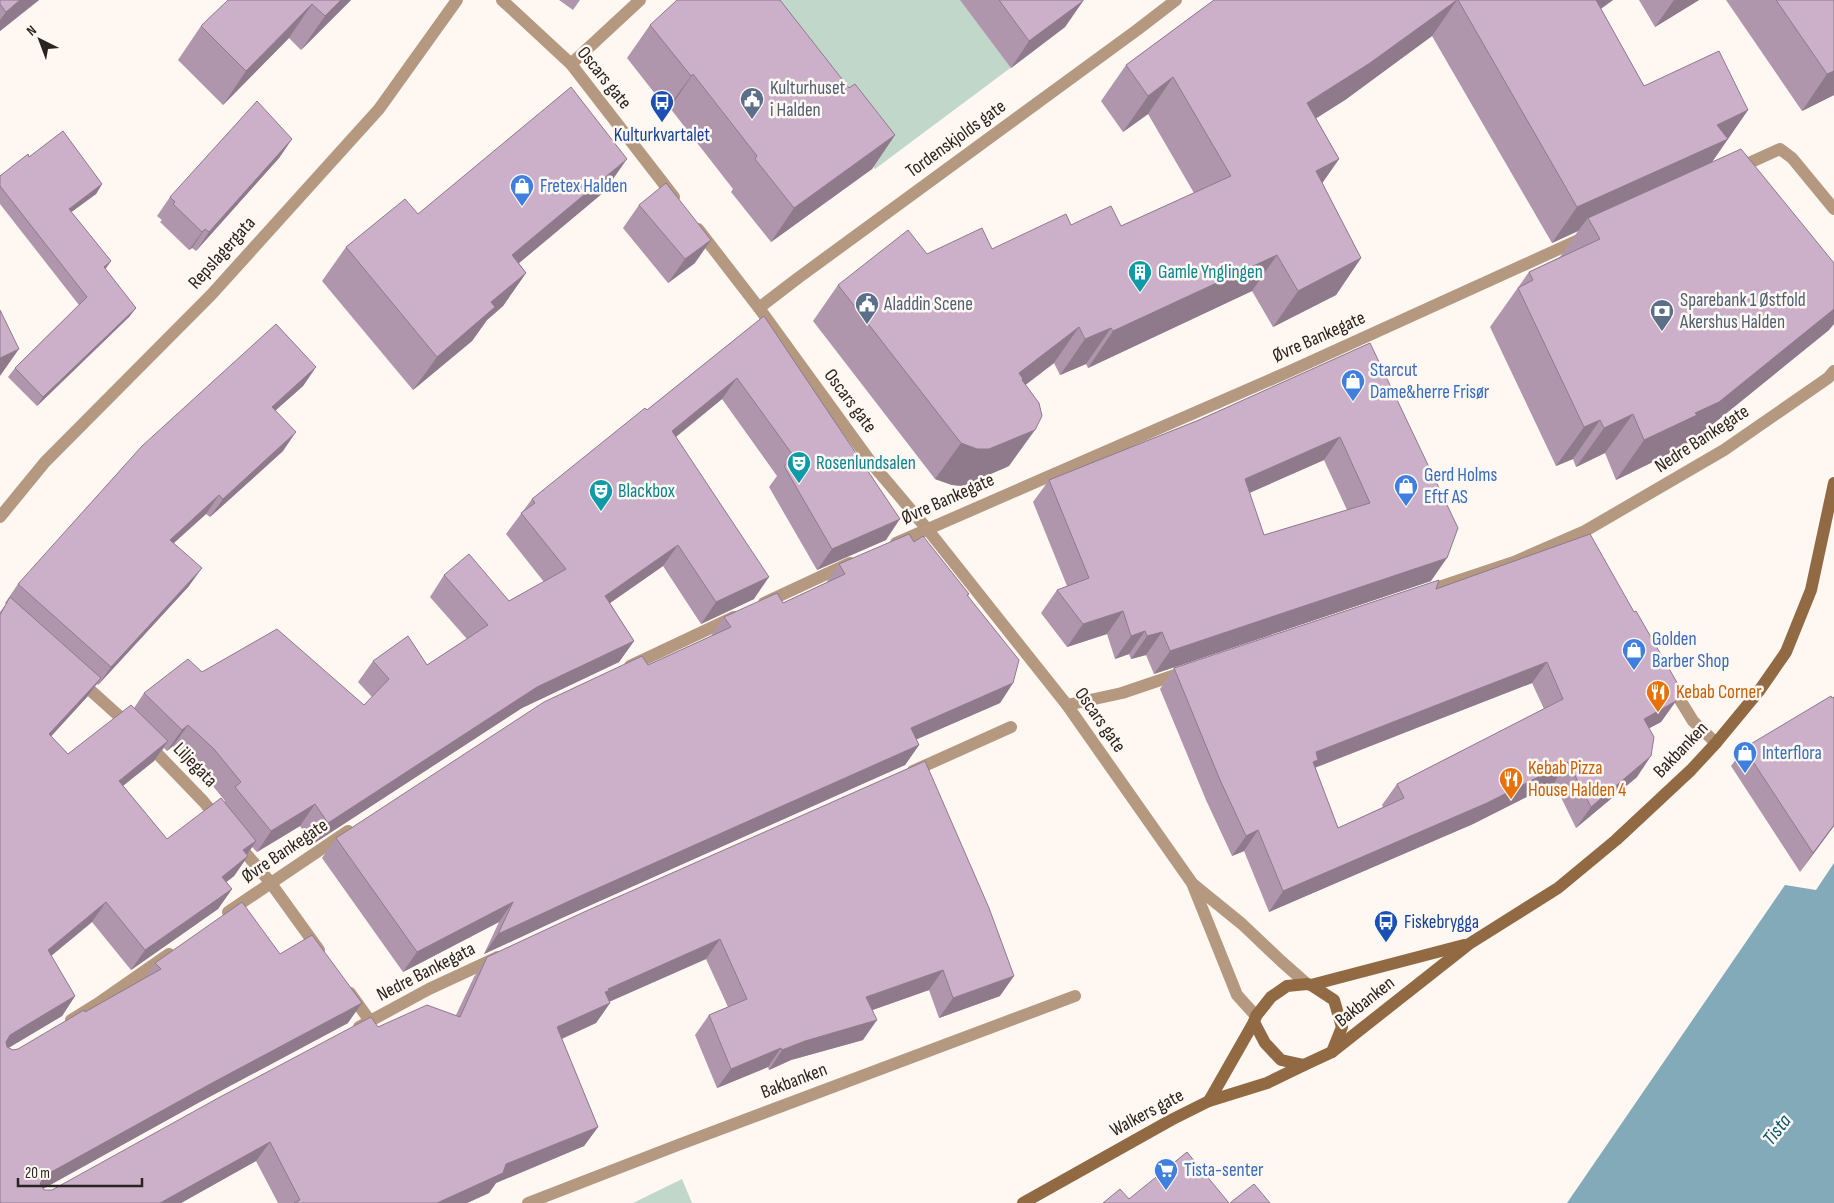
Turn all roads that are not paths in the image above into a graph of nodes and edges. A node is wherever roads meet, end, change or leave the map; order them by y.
1 (457, 0) edge
2 (502, 0) edge
3 (640, 0) edge
4 (1176, 0) edge
5 (571, 64) junction
6 (1726, 173) edge
7 (1834, 209) edge
8 (1592, 235) edge
9 (759, 308) junction
10 (1834, 371) edge
11 (1834, 483) edge
12 (0, 518) edge
13 (928, 530) junction
14 (884, 548) edge
15 (858, 560) edge
16 (1409, 596) edge
17 (1196, 668) edge
18 (1662, 671) edge
19 (616, 672) edge
20 (72, 674) edge
21 (1067, 705) junction
22 (1011, 726) dead end
23 (1716, 743) junction
24 (902, 776) edge
25 (361, 823) edge
26 (270, 882) junction
27 (1192, 883) junction
28 (222, 916) edge
29 (1469, 944) junction
30 (181, 945) edge
31 (507, 953) edge
32 (327, 961) edge
33 (344, 984) edge
34 (1309, 984) junction
35 (1075, 996) dead end
36 (1255, 1019) junction
37 (370, 1021) junction
38 (57, 1028) edge
39 (346, 1034) edge
40 (1332, 1052) junction
41 (1304, 1065) junction
42 (1209, 1101) junction
43 (528, 1203) edge
44 (1023, 1203) edge

1 - 12 street, Repslagergata
2 - 5 street, Oscars gate
3 - 5 street
4 - 9 street, Tordenskjolds gate
5 - 9 street, Oscars gate
6 - 7 street
8 - 13 street, Øvre Bankegate
9 - 13 street, Oscars gate
10 - 16 street, Nedre Bankegate
11 - 23 street, Bakbanken
13 - 14 street, Øvre Bankegate
13 - 21 street, Oscars gate
15 - 19 street
17 - 21 street
18 - 23 street
20 - 26 street, Liljegata
21 - 27 street, Oscars gate
22 - 24 street
23 - 29 street, Bakbanken
25 - 26 street, Øvre Bankegate
26 - 28 street, Øvre Bankegate
26 - 32 street, Liljegata
27 - 34 street, Oscars gate
27 - 36 street, Oscars gate
29 - 34 street, Bakbanken
29 - 40 street, Bakbanken
30 - 38 street
31 - 37 street, Nedre Bankegata
33 - 37 street
34 - 36 street
34 - 40 street
35 - 43 street, Bakbanken
36 - 41 street
36 - 42 street, Walkers gate
37 - 39 street, Nedre Bankegata
40 - 41 street
41 - 42 street
42 - 44 street, Walkers gate

